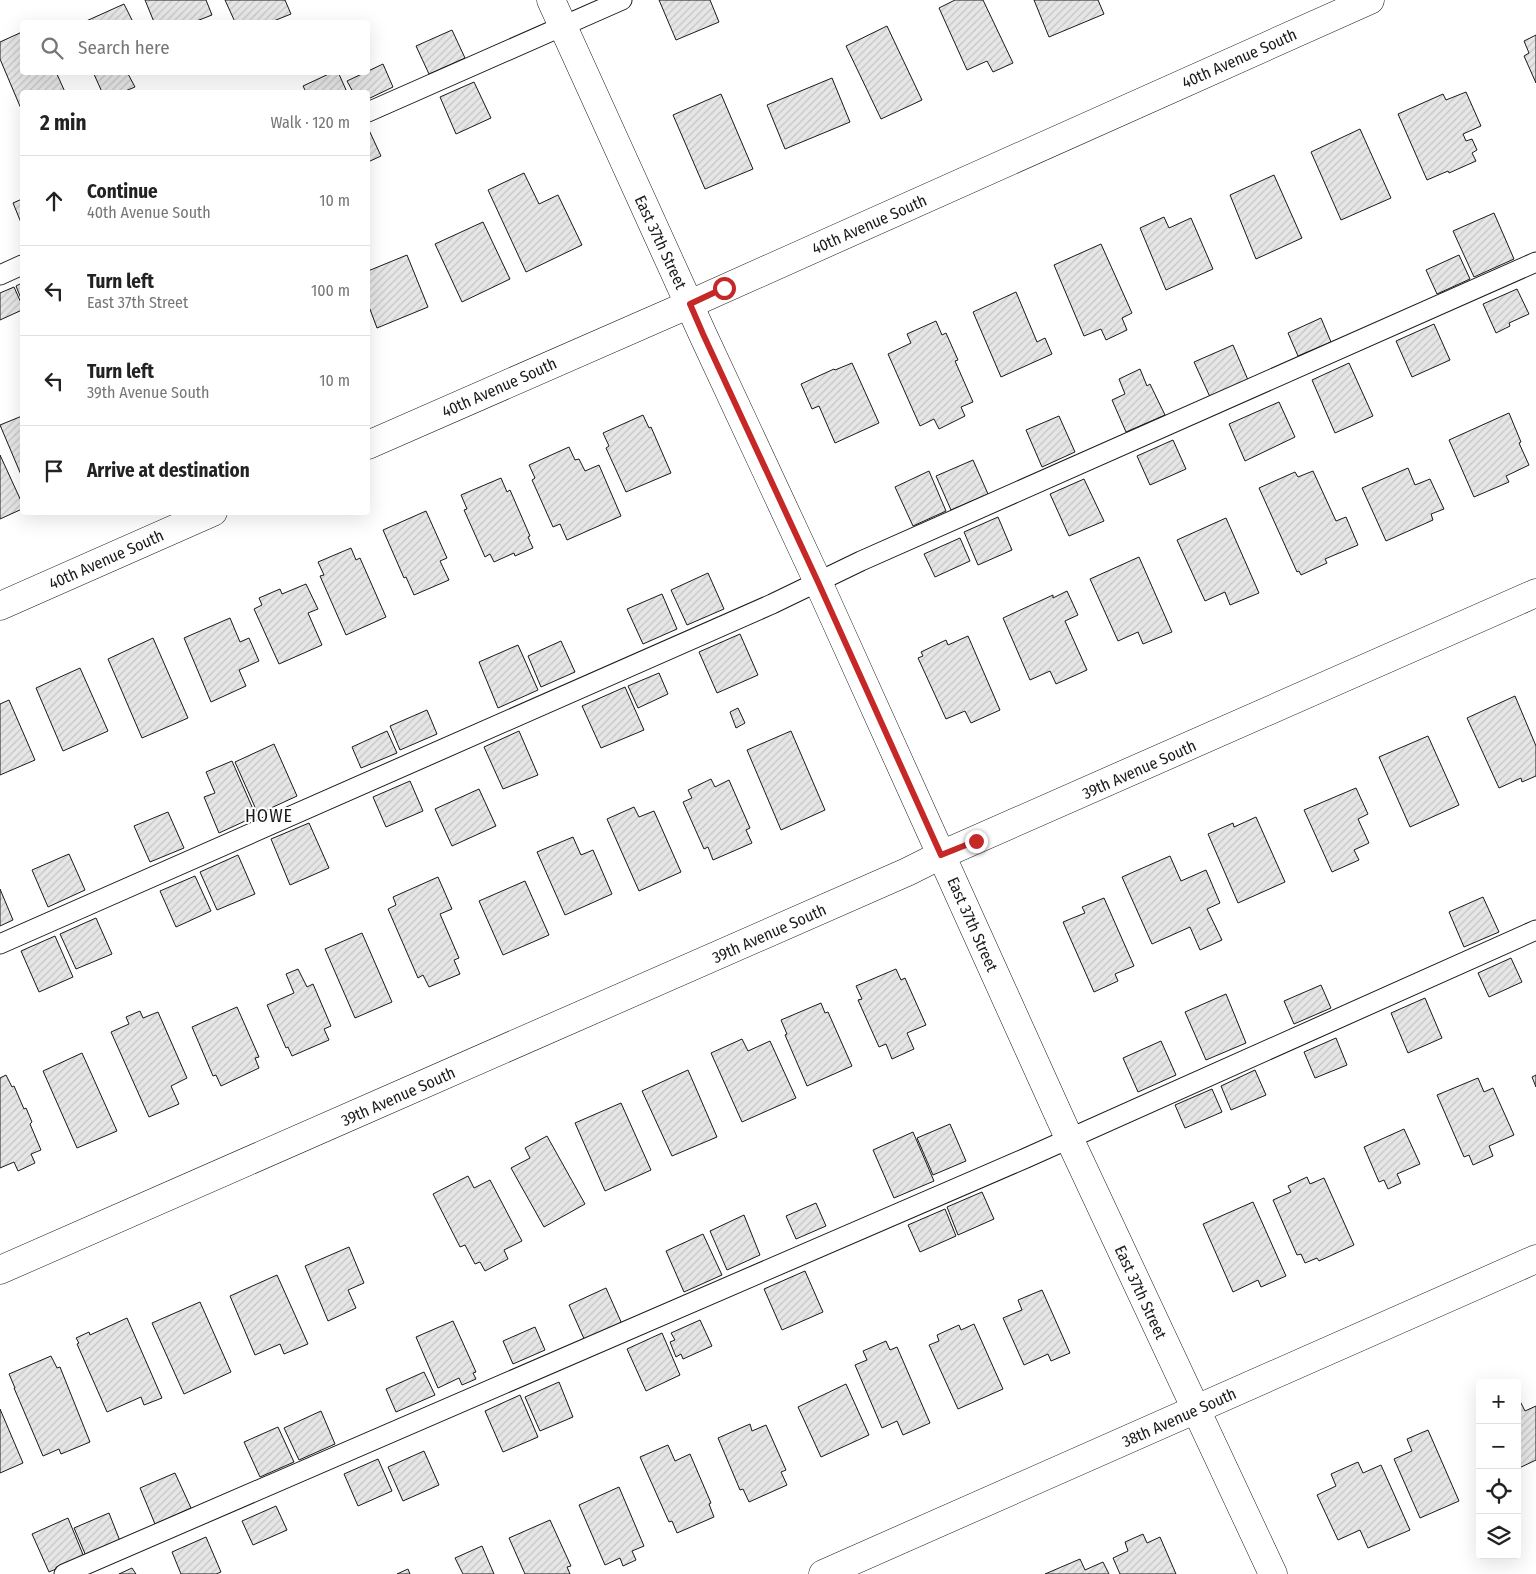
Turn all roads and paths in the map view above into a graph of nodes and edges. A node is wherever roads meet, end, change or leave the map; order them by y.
1 (551, 0) edge
2 (622, 0) edge
3 (1370, 0) edge
4 (562, 25) junction
5 (370, 111) edge
6 (1536, 262) edge
7 (20, 266) edge
8 (0, 275) edge
9 (690, 304) junction
10 (370, 444) edge
11 (205, 515) edge
12 (818, 582) junction
13 (1536, 593) edge
14 (0, 606) edge
15 (941, 855) junction
16 (1536, 930) edge
17 (0, 944) edge
18 (1069, 1138) junction
19 (1536, 1259) edge
20 (0, 1270) edge
21 (1195, 1410) junction
22 (64, 1574) edge
23 (823, 1574) edge
24 (1273, 1574) edge

1 - 4 street, East 37th Street
2 - 4 lane
3 - 9 street, 40th Avenue South
4 - 5 lane
4 - 9 street, East 37th Street
6 - 12 lane
7 - 8 lane
9 - 10 street, 40th Avenue South
9 - 12 street, East 37th Street
11 - 14 street, 40th Avenue South
12 - 15 street, East 37th Street
12 - 17 lane
13 - 15 street, 39th Avenue South
15 - 18 street, East 37th Street
15 - 20 street, 39th Avenue South
16 - 18 lane
18 - 21 street, East 37th Street
18 - 22 lane
19 - 21 street, 38th Avenue South
21 - 23 street, 38th Avenue South
21 - 24 street, East 37th Street

